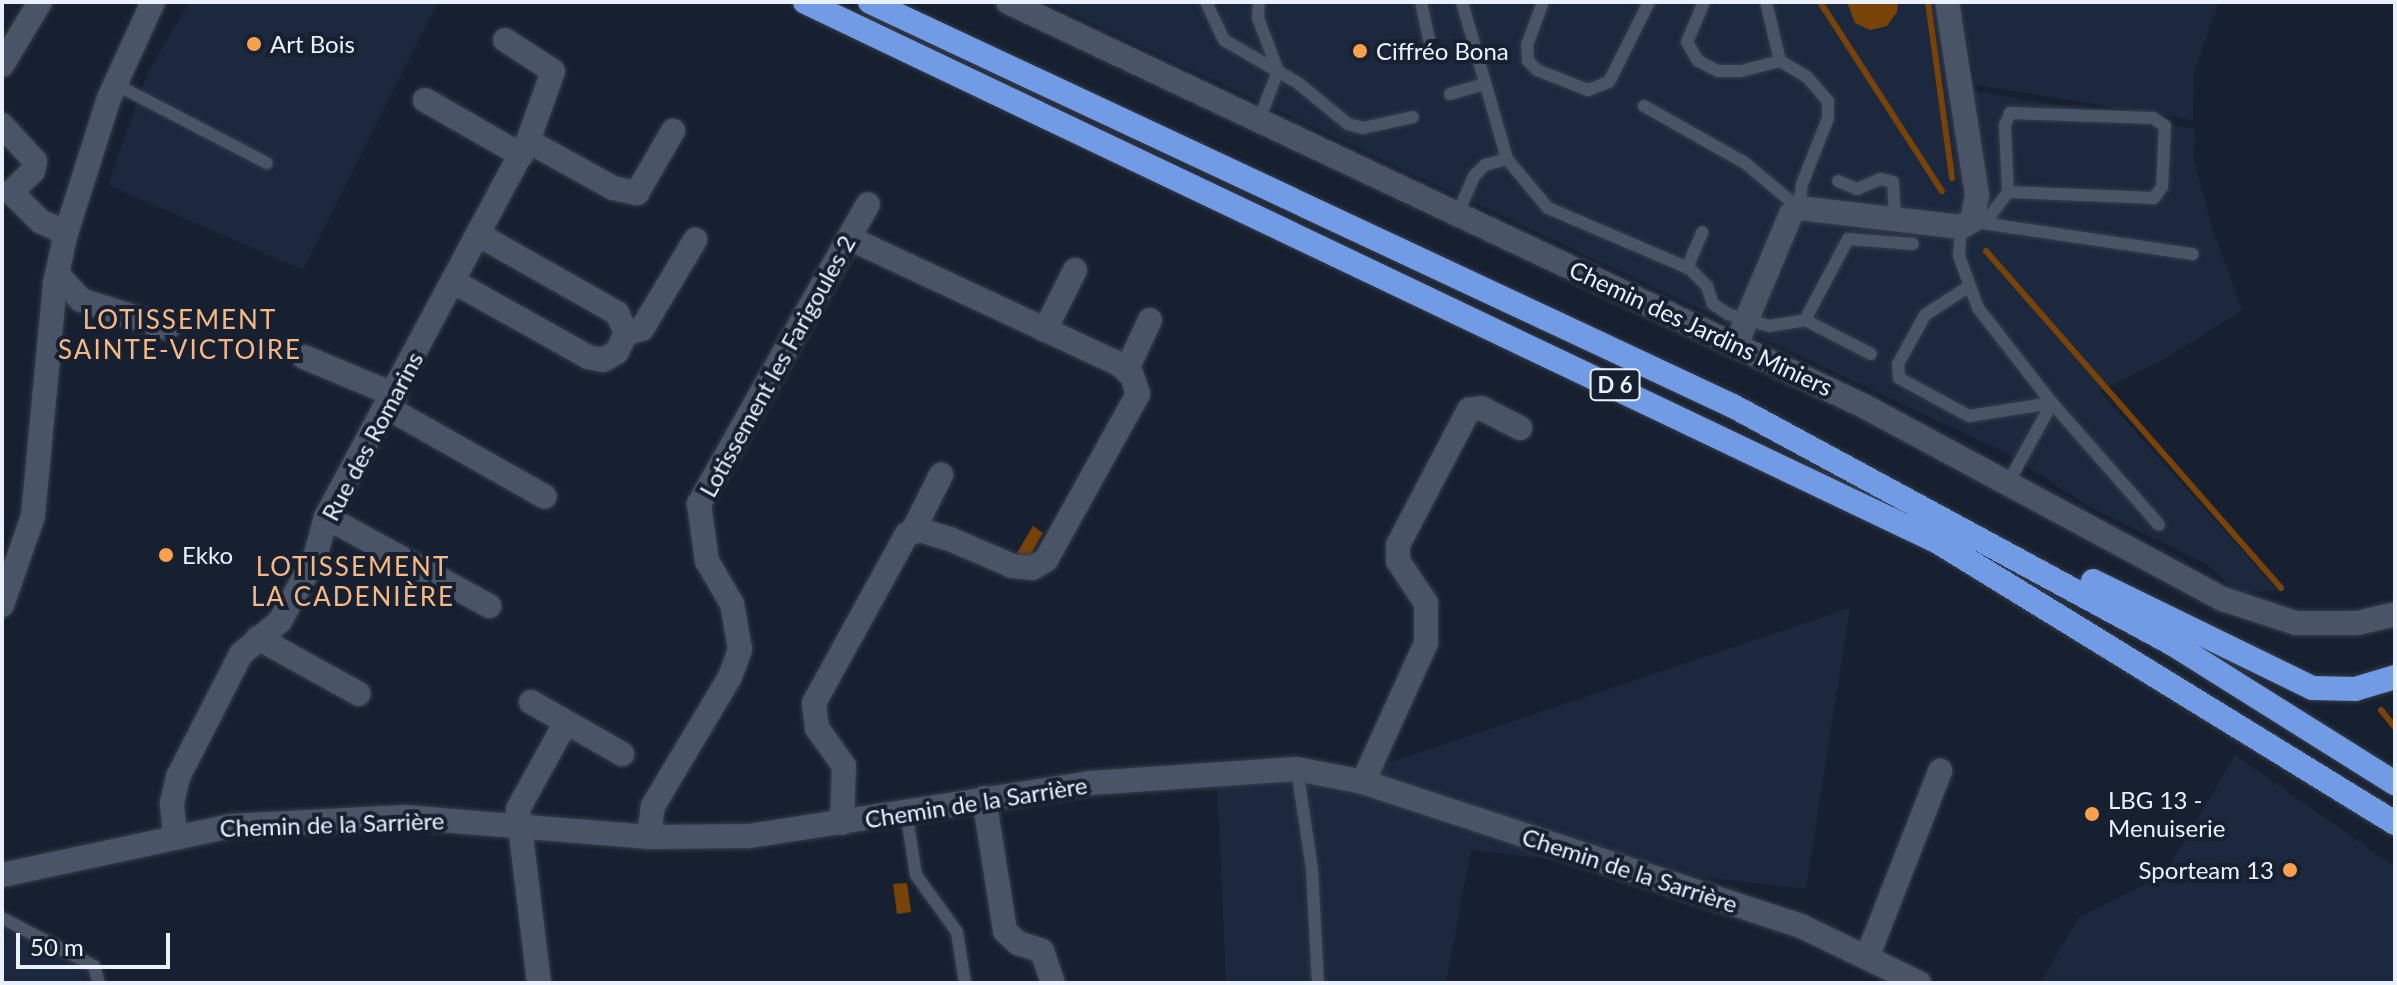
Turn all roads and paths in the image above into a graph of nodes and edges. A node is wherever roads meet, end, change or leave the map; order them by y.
1 (40, 2) edge
2 (153, 2) edge
3 (805, 2) edge
4 (870, 2) edge
5 (1008, 2) edge
6 (1206, 2) edge
7 (1259, 2) edge
8 (1421, 2) edge
9 (1462, 2) edge
10 (1543, 2) edge
11 (1648, 2) edge
12 (1704, 2) edge
13 (1766, 2) edge
14 (1947, 2) edge
15 (505, 40) dead end
16 (1429, 40) dead end
17 (1780, 61) junction
18 (2, 65) edge
19 (1278, 71) junction
20 (115, 84) junction
21 (1485, 84) junction
22 (1450, 94) dead end
23 (425, 100) dead end
24 (1644, 106) dead end
25 (1413, 117) dead end
26 (1259, 120) junction
27 (2, 125) edge
28 (673, 131) dead end
29 (524, 148) junction
30 (1507, 159) junction
31 (267, 163) dead end
32 (1838, 181) dead end
33 (2008, 192) junction
34 (7, 196) edge
35 (868, 204) dead end
36 (1799, 208) junction
37 (1458, 213) junction
38 (1895, 218) junction
39 (1966, 224) junction
40 (1702, 232) dead end
41 (66, 233) junction
42 (479, 235) junction
43 (849, 238) junction
44 (695, 240) dead end
45 (1913, 244) dead end
46 (2193, 254) dead end
47 (1687, 268) junction
48 (1075, 270) dead end
49 (57, 274) junction
50 (1452, 278) junction
51 (454, 282) junction
52 (1968, 287) junction
53 (81, 300) junction
54 (53, 313) junction
55 (1150, 320) dead end
56 (1805, 320) junction
57 (1746, 321) junction
58 (168, 328) dead end
59 (1045, 330) junction
60 (626, 333) junction
61 (1736, 345) junction
62 (1871, 354) dead end
63 (304, 357) dead end
64 (1127, 369) junction
65 (392, 401) junction
66 (2052, 403) junction
67 (1520, 428) dead end
68 (941, 475) dead end
69 (2008, 483) junction
70 (545, 497) dead end
71 (326, 517) junction
72 (2159, 525) dead end
73 (913, 531) junction
74 (2, 605) edge
75 (489, 606) dead end
76 (2395, 614) edge
77 (258, 638) junction
78 (2158, 675) junction
79 (2395, 677) edge
80 (359, 694) dead end
81 (531, 702) dead end
82 (566, 722) junction
83 (622, 754) dead end
84 (1297, 769) junction
85 (1940, 771) dead end
86 (1363, 782) junction
87 (2395, 783) edge
88 (984, 798) junction
89 (906, 811) junction
90 (518, 823) junction
91 (842, 823) junction
92 (2395, 823) edge
93 (175, 834) junction
94 (2395, 835) edge
95 (649, 837) junction
96 (2, 875) edge
97 (2, 918) edge
98 (1868, 955) junction
99 (99, 983) edge
100 (539, 983) edge
101 (965, 983) edge
102 (1053, 983) edge
103 (1318, 983) edge
104 (1919, 983) edge

1 - 18 street
2 - 20 street
3 - 78 highway, D 6
4 - 50 highway, D 6
5 - 26 street, Chemin des Jardins Miniers
6 - 19 lane
7 - 19 lane
8 - 16 lane
9 - 21 lane
10 - 11 lane
12 - 17 lane
13 - 17 lane
14 - 39 street
15 - 29 street, Rue des Romarins
17 - 36 lane
19 - 25 lane
19 - 26 lane
20 - 31 lane
20 - 41 street
21 - 22 lane
21 - 30 lane
23 - 29 street
24 - 36 lane
26 - 37 street, Chemin des Jardins Miniers
27 - 34 street
28 - 29 street
29 - 42 street, Rue des Romarins
30 - 37 lane
30 - 47 lane
32 - 38 lane
33 - 33 lane
33 - 39 lane
34 - 41 street
35 - 43 street, Lotissement les Farigoules 2
36 - 38 street
36 - 57 street
37 - 61 street, Chemin des Jardins Miniers
38 - 39 street
39 - 46 lane
39 - 52 lane
40 - 47 lane
41 - 49 street
42 - 51 street, Rue des Romarins
42 - 60 street
43 - 59 street
43 - 95 street, Lotissement les Farigoules 2
44 - 60 street
45 - 56 lane
47 - 57 lane
48 - 59 street
49 - 53 street
49 - 54 street
50 - 79 highway
50 - 87 highway, D 6
51 - 60 street
51 - 65 street, Rue des Romarins
52 - 66 lane
52 - 66 lane
53 - 54 street
53 - 58 street
54 - 74 street
55 - 64 street
56 - 57 lane
56 - 62 lane
57 - 61 street
59 - 64 street
61 - 69 street, Chemin des Jardins Miniers
63 - 65 street
64 - 73 street
65 - 70 street
65 - 71 street, Rue des Romarins
66 - 69 lane
66 - 72 lane
67 - 86 street
68 - 73 street
69 - 76 street, Chemin des Jardins Miniers
71 - 75 street
71 - 77 street, Rue des Romarins
73 - 91 street
77 - 80 street
77 - 93 street, Rue des Romarins
78 - 92 highway, D 6
78 - 94 highway
81 - 82 street
82 - 83 street
82 - 90 street
84 - 86 street, Chemin de la Sarrière
84 - 88 street, Chemin de la Sarrière
84 - 103 lane
85 - 98 street
86 - 98 street, Chemin de la Sarrière
88 - 89 street, Chemin de la Sarrière
88 - 102 street
89 - 91 street, Chemin de la Sarrière
89 - 101 lane
90 - 93 street, Chemin de la Sarrière
90 - 95 street, Chemin de la Sarrière
90 - 100 street
91 - 95 street, Chemin de la Sarrière
93 - 96 street, Chemin de la Sarrière
97 - 99 lane
98 - 104 street, Chemin de la Sarrière

